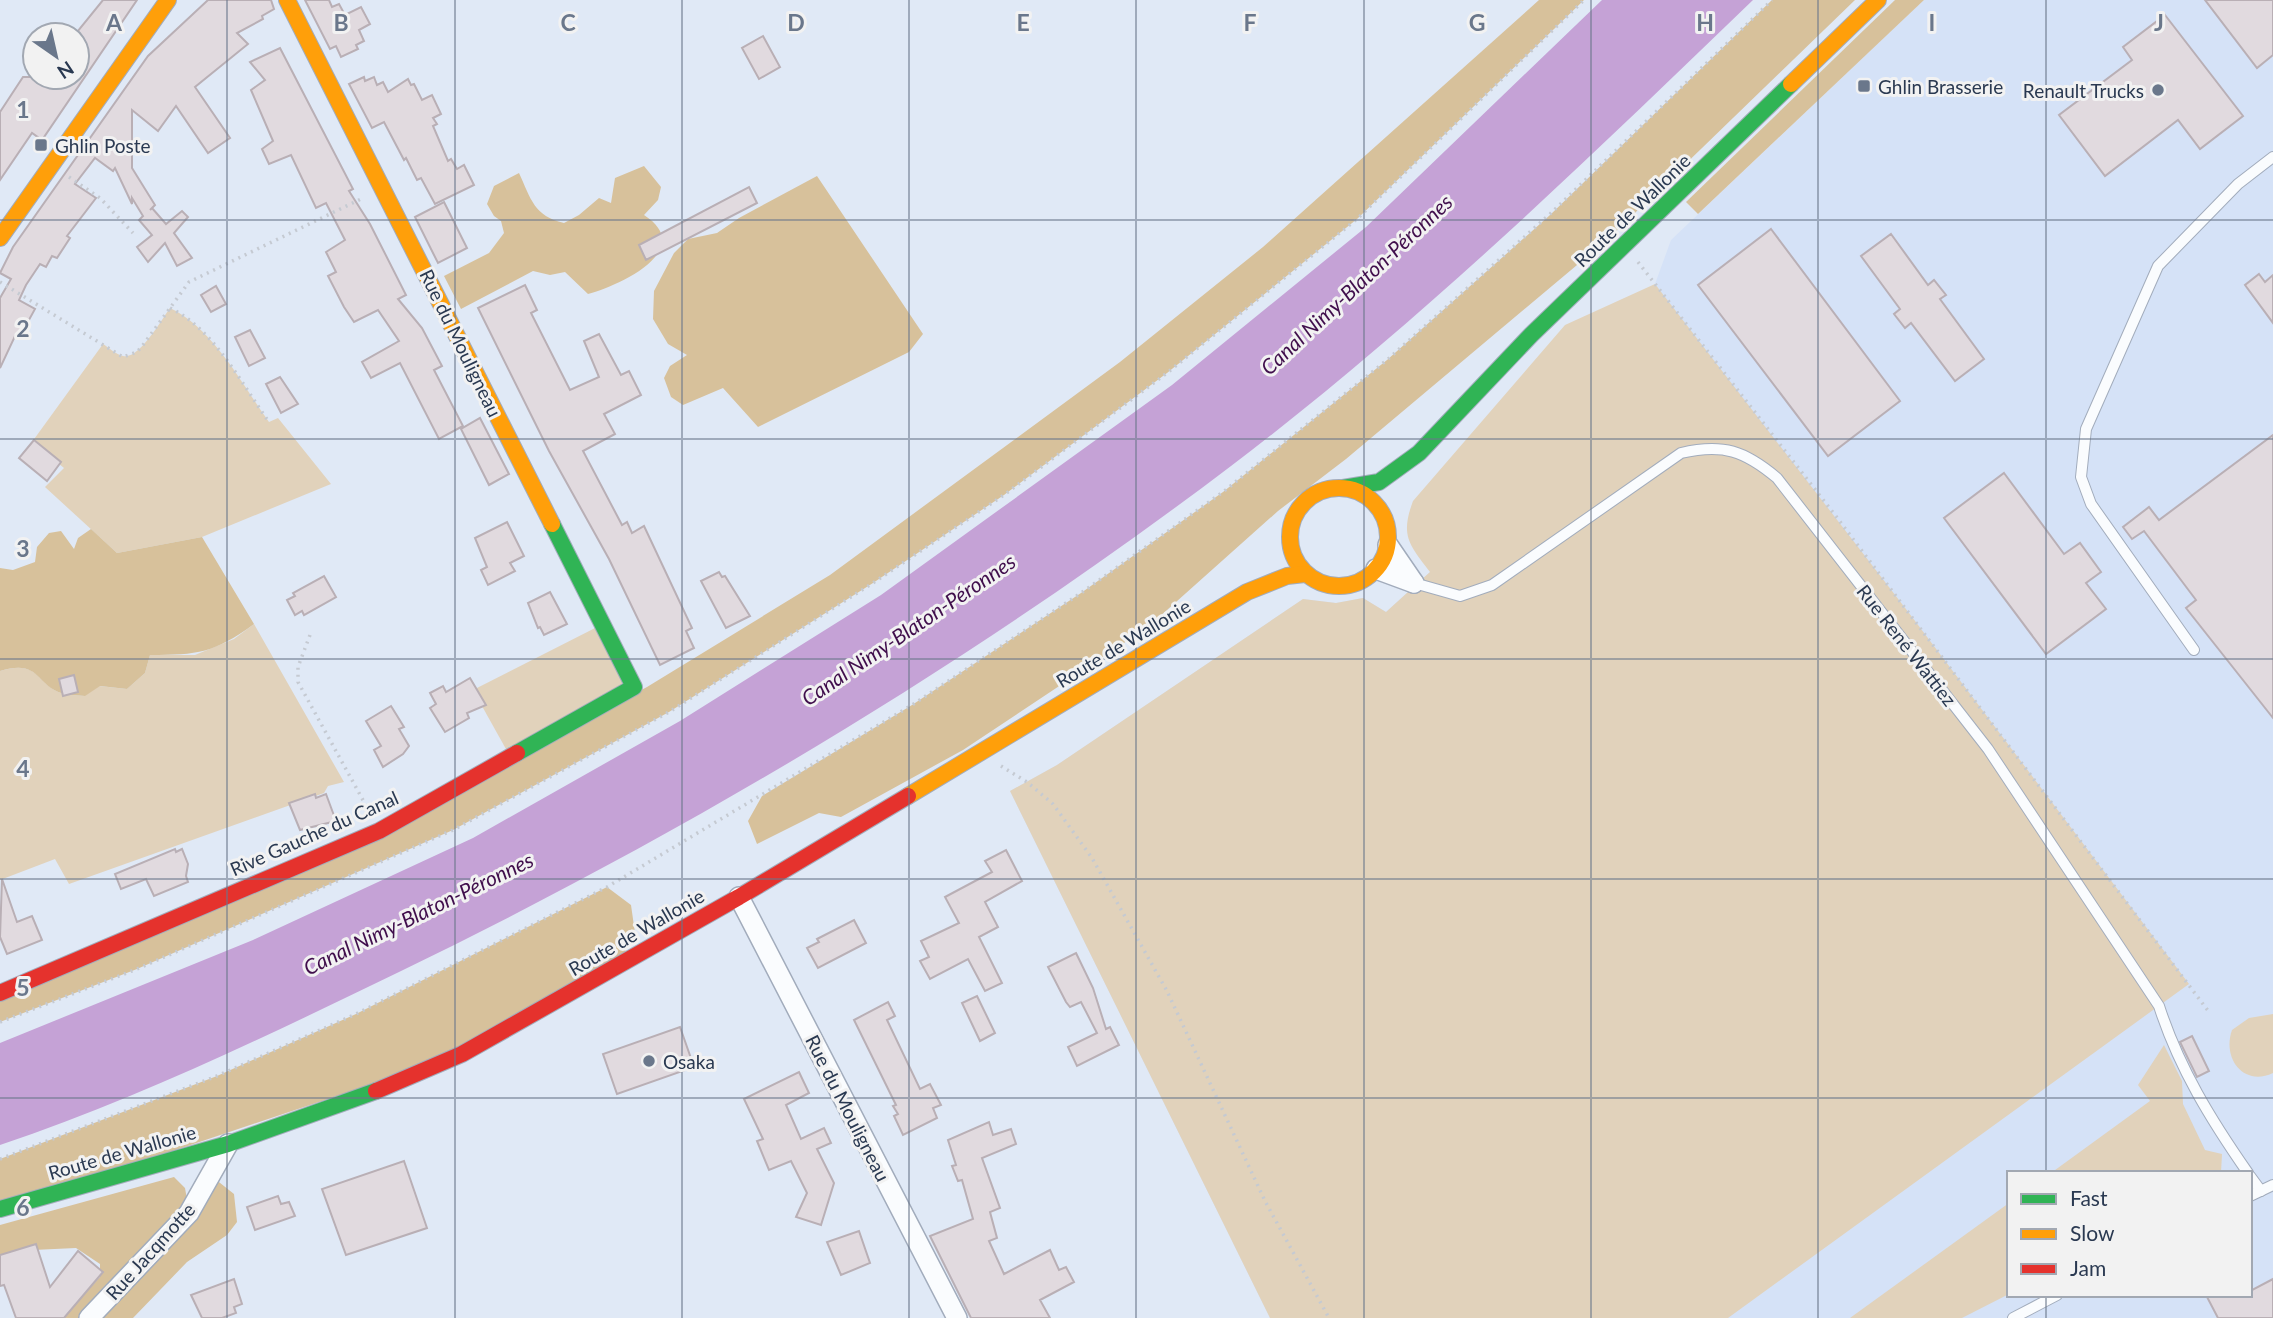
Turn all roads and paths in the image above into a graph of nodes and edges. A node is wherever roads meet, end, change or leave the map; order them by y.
1 (168, 0) edge
2 (287, 0) edge
3 (1584, 0) edge
4 (1772, 0) edge
5 (1878, 0) edge
6 (2273, 156) edge
7 (50, 165) junction
8 (384, 188) junction
9 (133, 233) dead end
10 (0, 239) edge
11 (1626, 247) junction
12 (0, 282) edge
13 (170, 308) junction
14 (269, 422) dead end
15 (1419, 453) junction
16 (1343, 488) junction
17 (1289, 532) junction
18 (1388, 538) junction
19 (1376, 569) junction
20 (1306, 574) junction
21 (1414, 583) junction
22 (1247, 592) junction
23 (310, 635) dead end
24 (2194, 650) dead end
25 (634, 687) joint
26 (980, 754) junction
27 (379, 831) junction
28 (739, 897) junction
29 (0, 993) edge
30 (2209, 1012) dead end
31 (0, 1022) edge
32 (228, 1144) junction
33 (0, 1159) edge
34 (2247, 1171) edge
35 (2252, 1179) edge
36 (2273, 1185) edge
37 (2260, 1191) junction
38 (2252, 1195) edge
39 (0, 1209) edge
40 (2053, 1297) edge
41 (89, 1318) edge
42 (957, 1318) edge
43 (1329, 1318) edge
44 (2013, 1318) edge

1 - 7 main road
2 - 8 main road, Rue du Mouligneau
3 - 31 path
4 - 33 path
5 - 11 main road, Route de Wallonie
6 - 24 lane
7 - 9 path
7 - 10 main road
8 - 13 path
8 - 25 main road, Rue du Mouligneau
11 - 15 main road, Route de Wallonie
11 - 30 path
12 - 13 path
13 - 14 path
15 - 16 main road
15 - 18 main road
16 - 17 main road
16 - 18 main road
17 - 20 main road
17 - 22 main road
18 - 19 main road
18 - 21 street
19 - 20 main road
19 - 21 street
20 - 22 main road
21 - 34 lane, Rue René Wattiez
22 - 26 main road, Route de Wallonie
23 - 27 path
25 - 27 main road, Rive Gauche du Canal
26 - 28 main road, Route de Wallonie
26 - 43 path
27 - 29 main road, Rive Gauche du Canal
28 - 32 main road, Route de Wallonie
28 - 42 street, Rue du Mouligneau
32 - 39 main road, Route de Wallonie
32 - 41 street, Rue Jacqmotte
35 - 37 lane, Rue René Wattiez
36 - 37 lane
37 - 38 lane
40 - 44 lane

